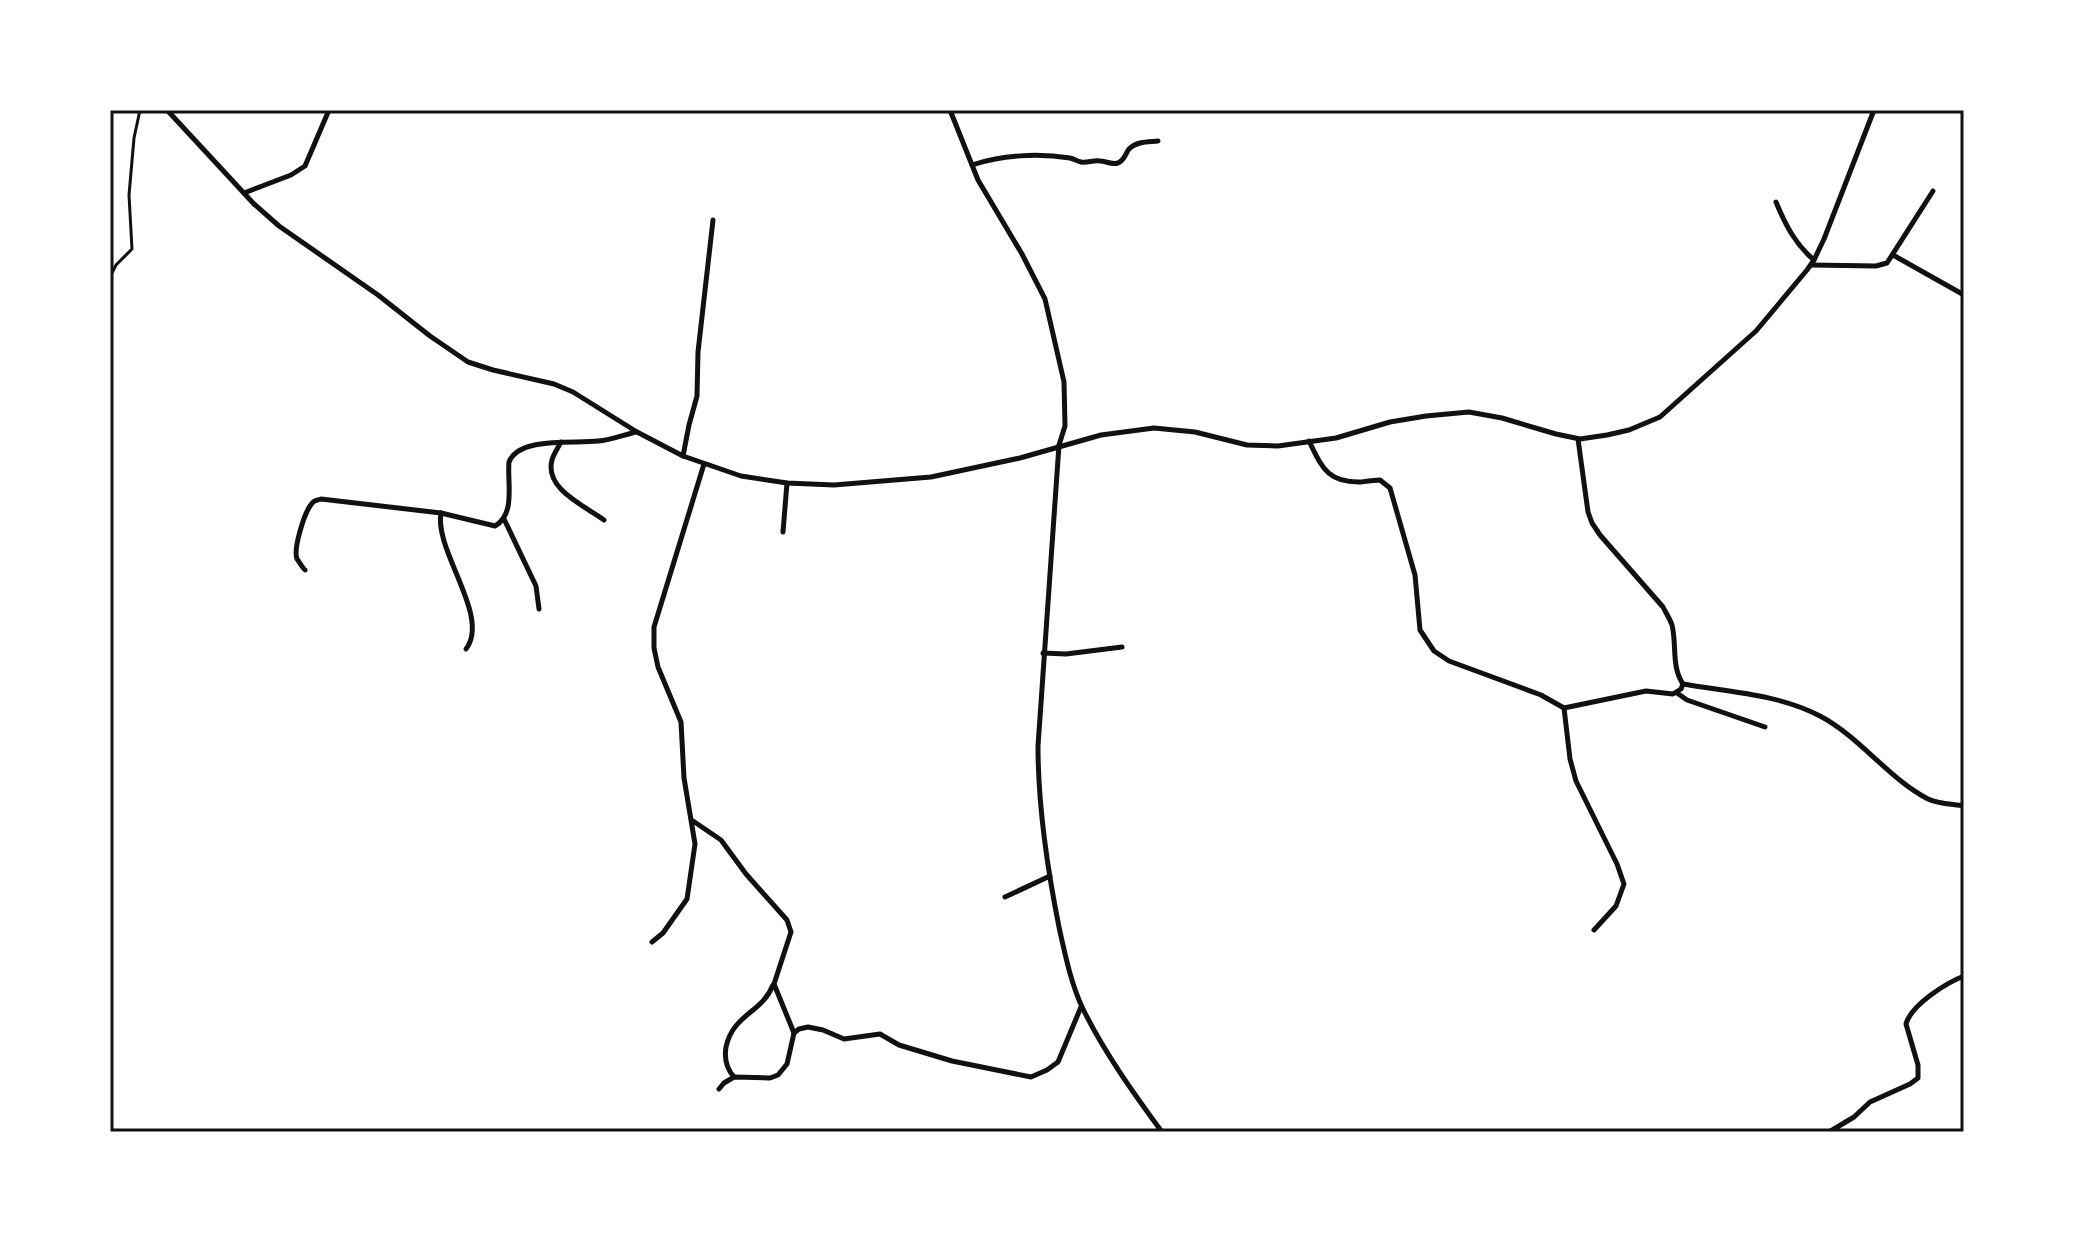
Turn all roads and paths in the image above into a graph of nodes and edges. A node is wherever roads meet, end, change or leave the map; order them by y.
1 (140, 110) edge
2 (167, 110) edge
3 (329, 110) edge
4 (950, 110) edge
5 (1874, 110) edge
6 (1158, 141) dead end
7 (972, 165) junction
8 (1933, 191) dead end
9 (244, 193) junction
10 (1776, 202) dead end
11 (713, 220) dead end
12 (1893, 255) junction
13 (1812, 262) junction
14 (110, 277) edge
15 (1964, 295) edge
16 (637, 432) junction
17 (1578, 439) junction
18 (1309, 441) junction
19 (561, 442) junction
20 (1059, 445) junction
21 (683, 456) junction
22 (704, 464) junction
23 (787, 483) junction
24 (441, 513) junction
25 (504, 519) junction
26 (604, 520) dead end
27 (783, 532) dead end
28 (305, 570) dead end
29 (539, 609) dead end
30 (1122, 647) dead end
31 (466, 649) dead end
32 (1043, 653) junction
33 (1683, 684) junction
34 (1677, 693) junction
35 (1564, 708) junction
36 (1765, 727) dead end
37 (1964, 806) edge
38 (693, 821) junction
39 (1050, 876) junction
40 (1005, 897) dead end
41 (1594, 930) dead end
42 (652, 942) dead end
43 (1964, 976) edge
44 (774, 984) junction
45 (1082, 1007) junction
46 (794, 1033) junction
47 (734, 1077) junction
48 (719, 1089) dead end
49 (1162, 1132) edge
50 (1829, 1132) edge

1 - 14 lane
2 - 9 street
3 - 9 street
4 - 7 street
5 - 13 street
6 - 7 street
7 - 20 street
8 - 12 street
9 - 16 street
10 - 13 street
11 - 21 street
12 - 13 street
12 - 15 street
13 - 17 street
16 - 19 street
16 - 21 street
17 - 18 street
17 - 33 street
18 - 20 street
18 - 35 street
19 - 25 street
19 - 26 street
20 - 23 street
20 - 32 street
21 - 22 street
22 - 23 street
22 - 38 street
23 - 27 street
24 - 25 street
24 - 28 street
24 - 31 street
25 - 29 street
30 - 32 street
32 - 39 street
33 - 34 street
33 - 37 street
34 - 35 street
34 - 36 street
35 - 41 street
38 - 42 street
38 - 44 street
39 - 40 street
39 - 45 street
43 - 50 street
44 - 46 street
44 - 47 street
45 - 46 street
45 - 49 street
46 - 47 street
47 - 48 street

